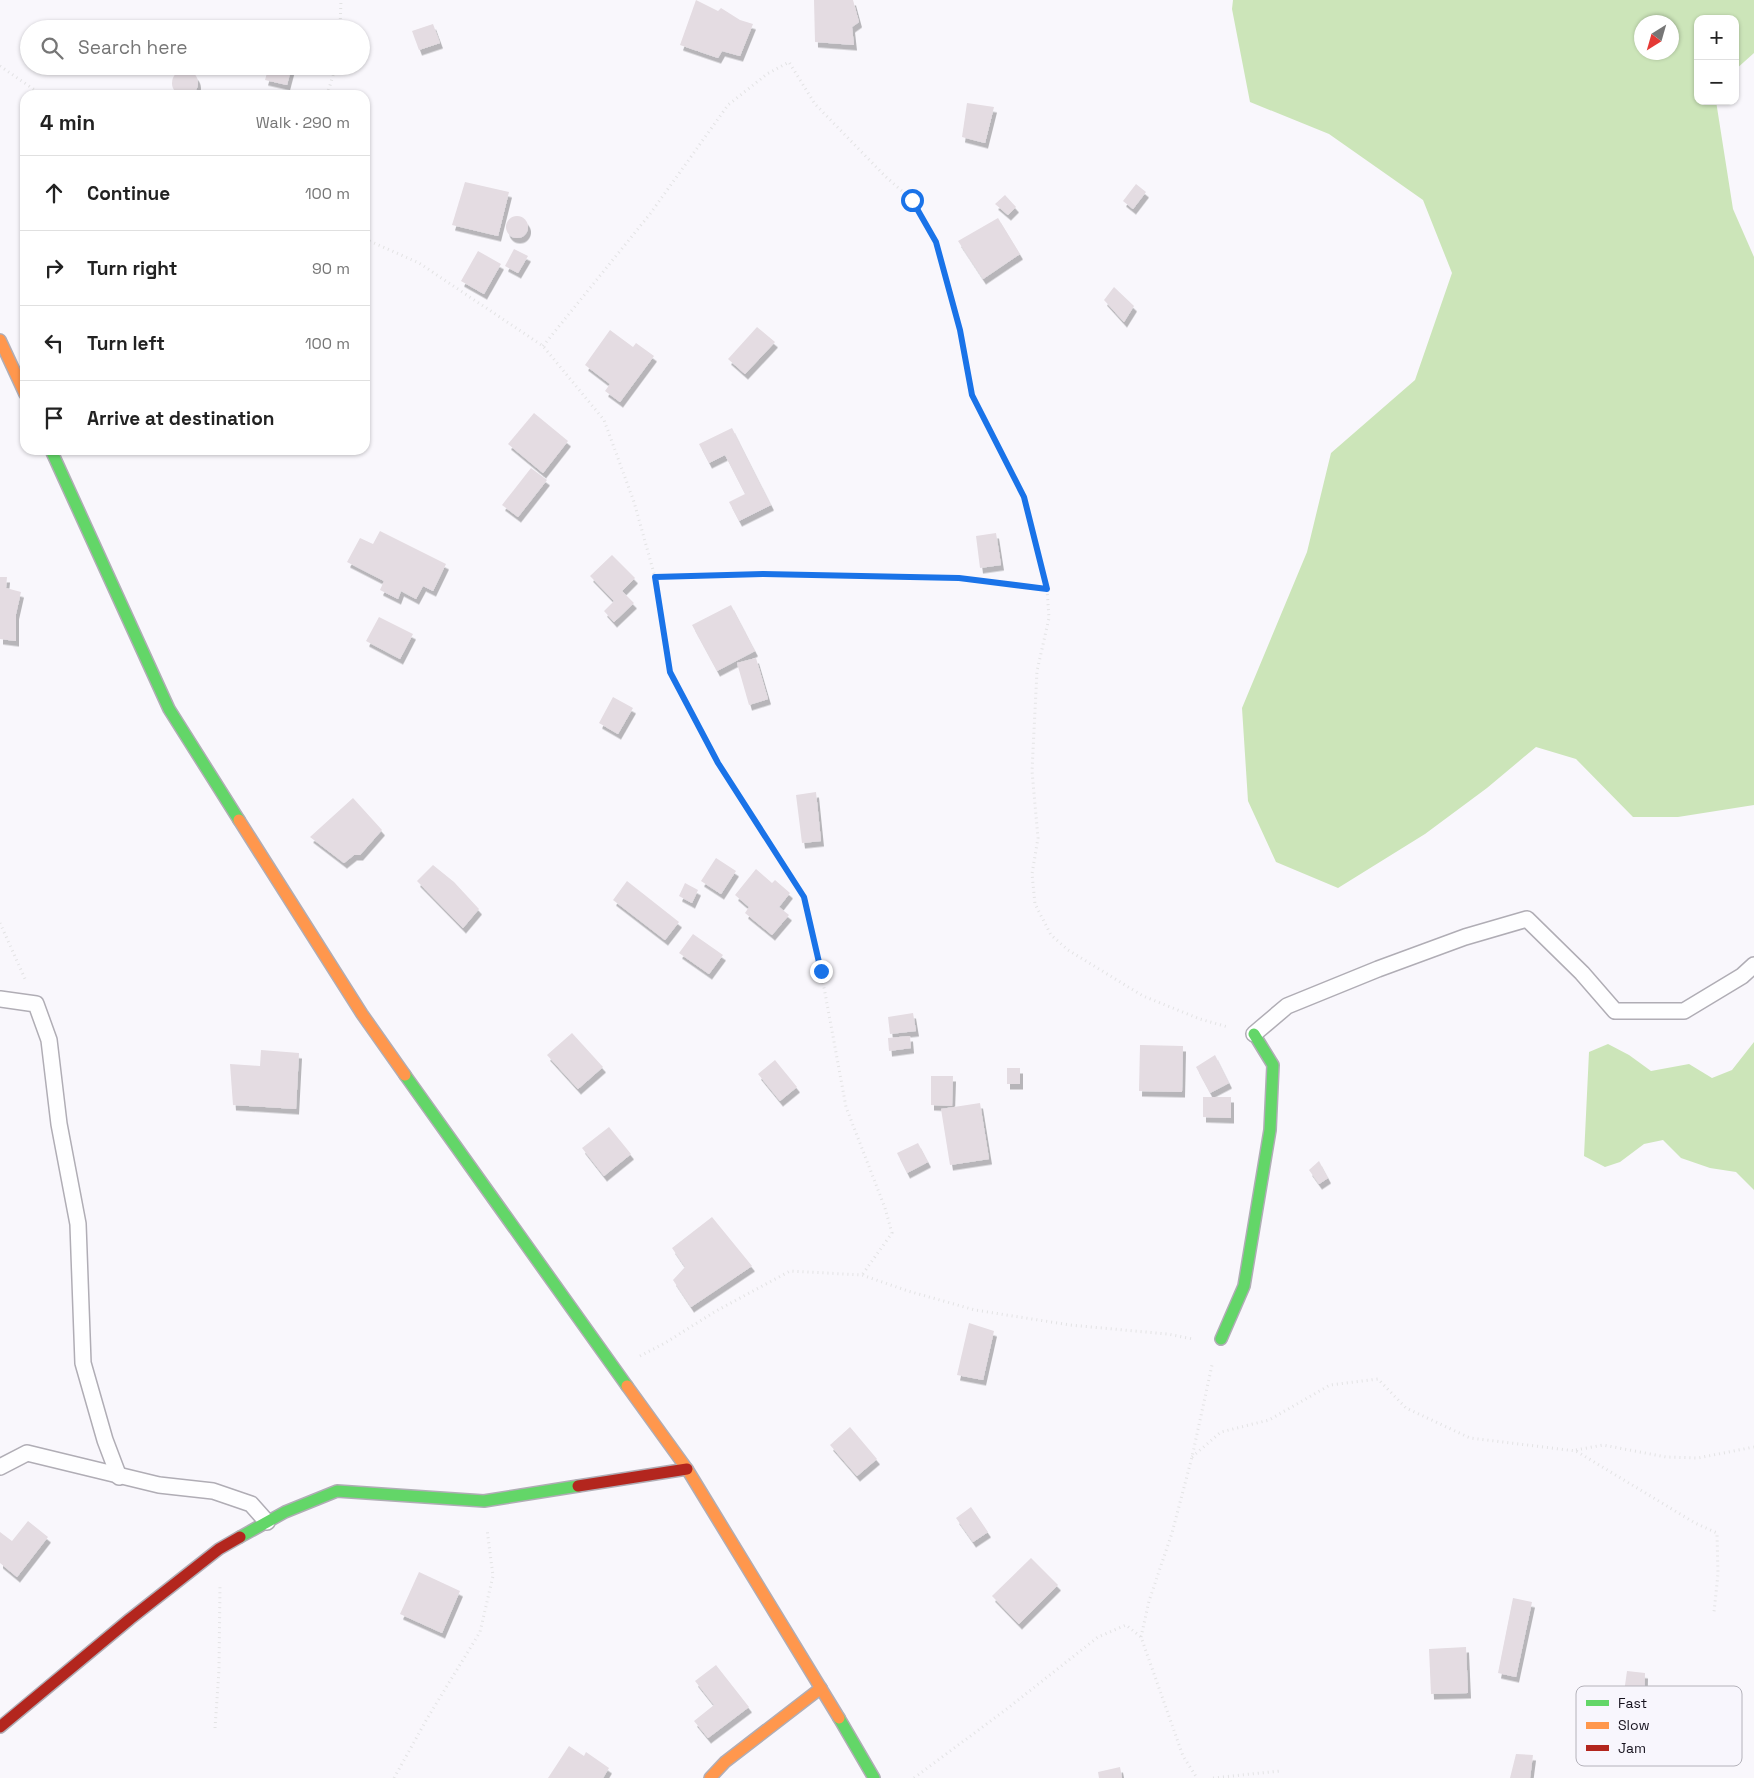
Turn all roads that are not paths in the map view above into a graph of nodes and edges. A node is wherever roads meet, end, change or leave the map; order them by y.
1 (0, 340) edge
2 (20, 383) edge
3 (52, 455) edge
4 (1754, 965) edge
5 (0, 999) edge
6 (1254, 1034) joint
7 (1221, 1339) road end
8 (0, 1467) edge
9 (687, 1469) junction
10 (119, 1477) junction
11 (267, 1522) junction
12 (821, 1688) junction
13 (0, 1727) edge
14 (710, 1778) edge
15 (874, 1778) edge

1 - 2 main road
3 - 9 main road
4 - 6 lane
5 - 10 lane
6 - 7 main road
8 - 10 lane
9 - 11 main road
9 - 12 main road
10 - 11 lane
11 - 13 main road
12 - 14 main road
12 - 15 main road

